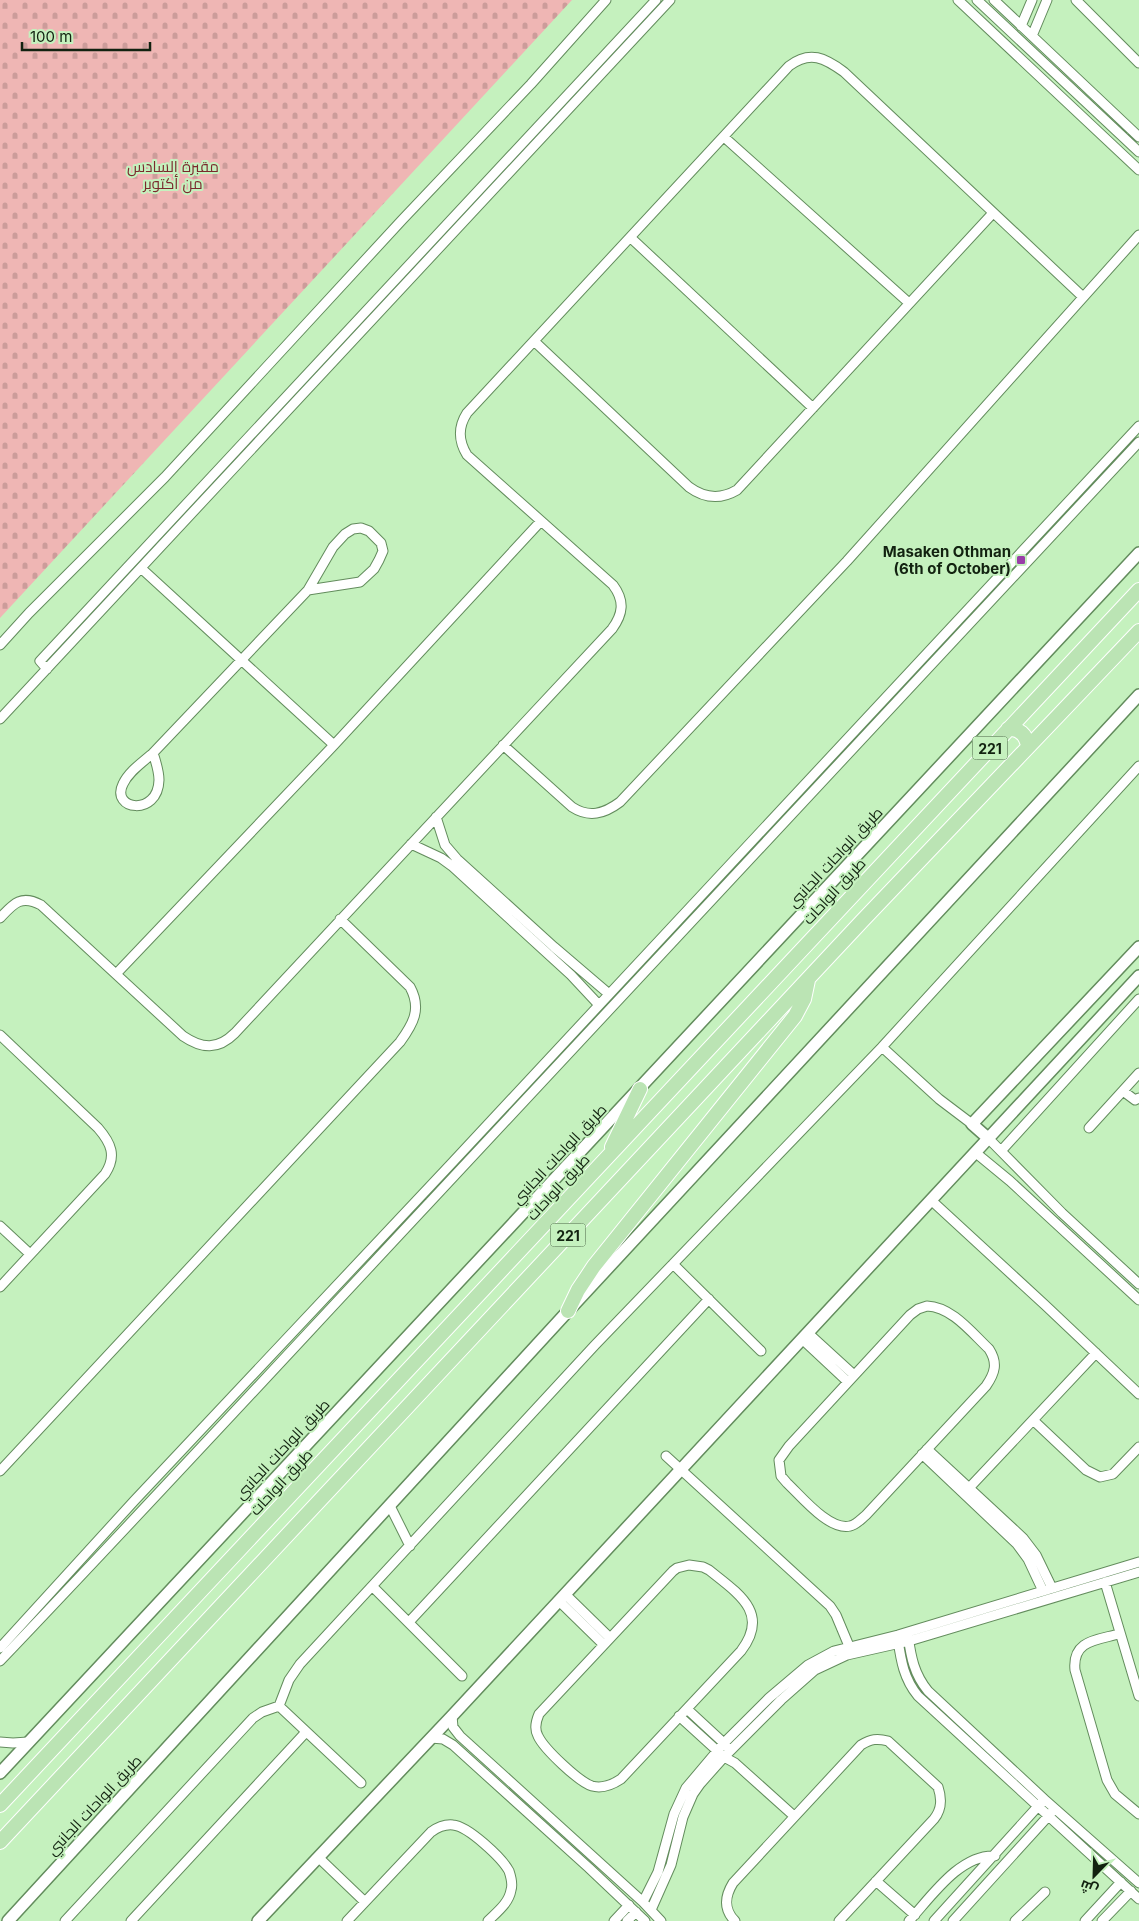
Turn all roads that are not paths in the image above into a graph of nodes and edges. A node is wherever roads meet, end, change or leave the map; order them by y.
1 (606, 0) edge
2 (656, 0) edge
3 (670, 0) edge
4 (958, 0) edge
5 (977, 0) edge
6 (994, 0) edge
7 (1032, 0) edge
8 (1047, 0) edge
9 (1076, 0) edge
10 (1022, 26) junction
11 (1032, 36) junction
12 (1139, 63) edge
13 (724, 137) junction
14 (1139, 137) edge
15 (1127, 141) junction
16 (1118, 150) junction
17 (1139, 152) edge
18 (1139, 170) edge
19 (993, 213) junction
20 (1139, 234) edge
21 (631, 238) junction
22 (1083, 297) junction
23 (910, 303) junction
24 (534, 341) junction
25 (813, 408) junction
26 (262, 423) junction
27 (1139, 426) edge
28 (270, 431) junction
29 (1137, 439) edge
30 (540, 521) junction
31 (1139, 553) edge
32 (142, 569) junction
33 (308, 590) junction
34 (1139, 590) edge
35 (1139, 631) edge
36 (0, 645) edge
37 (242, 660) junction
38 (47, 669) junction
39 (1139, 695) edge
40 (0, 719) edge
41 (1008, 729) junction
42 (846, 740) junction
43 (334, 745) junction
44 (503, 745) junction
45 (1028, 746) junction
46 (854, 750) junction
47 (153, 753) junction
48 (1139, 766) edge
49 (436, 817) junction
50 (411, 844) junction
51 (722, 873) junction
52 (730, 881) junction
53 (0, 918) edge
54 (340, 919) junction
55 (1139, 947) edge
56 (116, 974) junction
57 (1139, 976) edge
58 (808, 979) junction
59 (609, 994) junction
60 (1139, 998) edge
61 (599, 1005) junction
62 (0, 1035) edge
63 (882, 1047) junction
64 (1139, 1073) edge
65 (640, 1089) junction
66 (1123, 1091) junction
67 (1139, 1098) edge
68 (972, 1124) junction
69 (1089, 1128) dead end
70 (989, 1139) junction
71 (1001, 1151) junction
72 (976, 1153) junction
73 (606, 1160) junction
74 (932, 1201) junction
75 (0, 1226) edge
76 (30, 1254) junction
77 (673, 1264) junction
78 (1139, 1284) edge
79 (0, 1287) edge
80 (709, 1299) junction
81 (1139, 1300) edge
82 (568, 1311) junction
83 (805, 1336) junction
84 (761, 1351) dead end
85 (1096, 1353) junction
86 (851, 1378) junction
87 (248, 1380) junction
88 (257, 1388) junction
89 (1139, 1394) edge
90 (1033, 1420) junction
91 (1139, 1447) edge
92 (925, 1451) junction
93 (666, 1456) dead end
94 (681, 1470) junction
95 (0, 1471) edge
96 (970, 1488) junction
97 (390, 1506) junction
98 (1005, 1527) junction
99 (410, 1546) junction
100 (1139, 1562) edge
101 (1139, 1572) edge
102 (1105, 1582) junction
103 (57, 1585) junction
104 (373, 1587) junction
105 (1048, 1589) junction
106 (65, 1592) junction
107 (562, 1598) junction
108 (409, 1622) junction
109 (908, 1632) junction
110 (1120, 1634) junction
111 (898, 1640) junction
112 (606, 1641) junction
113 (909, 1641) junction
114 (849, 1646) junction
115 (0, 1648) edge
116 (0, 1660) edge
117 (462, 1676) dead end
118 (928, 1691) junction
119 (1139, 1696) edge
120 (921, 1699) junction
121 (278, 1706) junction
122 (687, 1709) junction
123 (452, 1716) junction
124 (679, 1716) junction
125 (306, 1732) junction
126 (431, 1738) junction
127 (0, 1742) edge
128 (28, 1742) junction
129 (724, 1750) junction
130 (0, 1773) edge
131 (361, 1783) dead end
132 (1044, 1799) junction
133 (0, 1805) edge
134 (1038, 1807) junction
135 (1055, 1809) junction
136 (1139, 1814) edge
137 (794, 1816) junction
138 (1049, 1817) junction
139 (0, 1842) edge
140 (995, 1856) junction
141 (318, 1857) junction
142 (610, 1872) junction
143 (602, 1880) junction
144 (876, 1881) junction
145 (1121, 1882) junction
146 (1139, 1883) edge
147 (1131, 1891) junction
148 (1045, 1892) dead end
149 (1139, 1899) edge
150 (365, 1902) junction
151 (643, 1902) junction
152 (632, 1908) junction
153 (651, 1910) junction
154 (912, 1918) edge
155 (8, 1921) edge
156 (65, 1921) edge
157 (131, 1921) edge
158 (258, 1921) edge
159 (347, 1921) edge
160 (488, 1921) edge
161 (614, 1921) edge
162 (627, 1921) edge
163 (645, 1921) edge
164 (661, 1921) edge
165 (735, 1921) edge
166 (839, 1921) edge
167 (934, 1921) edge
168 (953, 1921) edge
169 (1015, 1921) edge
170 (1085, 1921) edge
171 (1102, 1921) edge

1 - 36 street
2 - 26 street
3 - 28 street
4 - 16 street
5 - 15 street
6 - 10 street
7 - 10 street
8 - 11 street
9 - 12 street
10 - 11 street
11 - 14 street
13 - 19 street
13 - 21 street
13 - 23 street
15 - 16 street
15 - 17 street
16 - 18 street
19 - 22 street
19 - 23 street
20 - 22 street
21 - 24 street
21 - 25 street
22 - 44 street
23 - 25 street
24 - 25 street
24 - 30 street
26 - 28 street
26 - 38 street
27 - 29 street
28 - 32 street
29 - 42 street
29 - 46 street
30 - 43 street
30 - 44 street
31 - 65 street, طريق الواحات الجانبي
32 - 37 street
32 - 38 street
33 - 33 street
33 - 37 street
34 - 41 highway, طريق الواحات / 221
35 - 45 highway, 221
37 - 43 street
37 - 47 street
38 - 40 street
39 - 82 street, طريق الواحات الجانبي
41 - 45 highway
41 - 73 highway, طريق الواحات / 221
42 - 46 street
42 - 51 street
43 - 56 street
44 - 49 street
45 - 58 highway, 221
46 - 52 street
47 - 47 street
48 - 63 street
49 - 50 street
49 - 59 street
50 - 54 street
50 - 61 street
51 - 52 street
51 - 59 street
52 - 88 street
53 - 56 street
54 - 56 street
54 - 95 street
55 - 68 street
57 - 70 street
58 - 82 highway
58 - 139 highway, 221
59 - 61 street
60 - 71 street
61 - 87 street
62 - 76 street
63 - 68 street
63 - 77 street
64 - 66 street
65 - 73 highway
65 - 128 street, طريق الواحات الجانبي
66 - 67 street
66 - 69 street
68 - 70 street
70 - 71 street
70 - 72 street
71 - 78 street
72 - 74 street
72 - 81 street
73 - 133 highway, طريق الواحات / 221
74 - 83 street
74 - 85 street
75 - 76 street
76 - 79 street
77 - 80 street
77 - 99 street
80 - 84 street
80 - 108 street
82 - 97 street, طريق الواحات الجانبي
83 - 86 street
83 - 94 street
85 - 89 street
85 - 90 street
86 - 92 street
86 - 92 street
87 - 88 street
87 - 103 street
88 - 106 street
90 - 91 street
90 - 96 street
92 - 96 street
92 - 98 street
93 - 94 street
94 - 107 street
94 - 114 street
96 - 98 street
97 - 99 street
97 - 155 street, طريق الواحات الجانبي
98 - 105 street
99 - 104 street
100 - 105 street
101 - 102 street
102 - 110 street
102 - 113 street
103 - 106 street
103 - 115 street
104 - 108 street
104 - 121 street
105 - 109 street
106 - 116 street
107 - 112 street
107 - 123 street
108 - 117 street
109 - 111 street
109 - 113 street
110 - 119 street
110 - 136 street
111 - 113 street
111 - 114 street
111 - 120 street
111 - 129 street
112 - 122 street
112 - 124 street
113 - 118 street
114 - 129 street
118 - 120 street
118 - 132 street
120 - 134 street
121 - 125 street
121 - 156 street
122 - 124 street
122 - 129 street
123 - 126 street
123 - 142 street
124 - 129 street
125 - 131 street
125 - 157 street
126 - 141 street
126 - 143 street
127 - 128 street
128 - 130 street, طريق الواحات الجانبي
129 - 137 street
129 - 151 street
129 - 153 street
132 - 134 street
132 - 135 street
134 - 138 street
134 - 140 street
135 - 138 street
135 - 146 street
137 - 144 street
137 - 165 street
138 - 145 street
138 - 168 street
140 - 154 street
140 - 167 street
141 - 150 street
141 - 158 street
142 - 143 street
142 - 151 street
143 - 152 street
144 - 154 street
144 - 166 street
145 - 147 street
145 - 170 street
147 - 149 street
147 - 171 street
148 - 169 street
150 - 159 street
150 - 160 street
151 - 153 street
152 - 161 street
152 - 162 street
152 - 163 street
153 - 164 street

